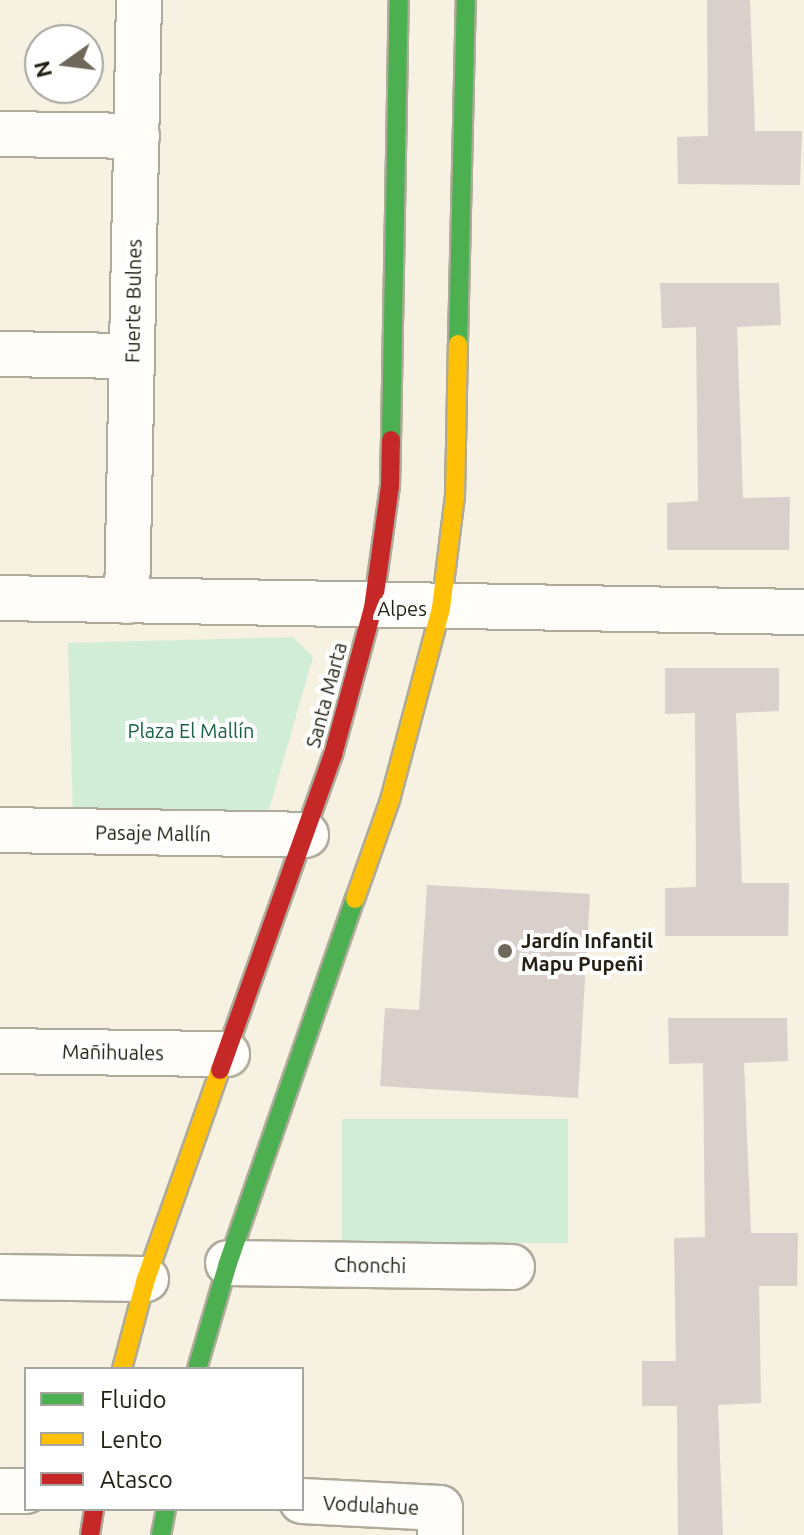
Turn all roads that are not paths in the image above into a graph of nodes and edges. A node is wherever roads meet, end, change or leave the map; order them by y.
1 (139, 0) edge
2 (399, 0) edge
3 (466, 0) edge
4 (0, 134) edge
5 (137, 136) junction
6 (0, 354) edge
7 (132, 356) junction
8 (0, 598) edge
9 (127, 601) junction
10 (373, 608) junction
11 (441, 608) junction
12 (804, 612) edge
13 (0, 830) edge
14 (306, 835) junction
15 (0, 1051) edge
16 (227, 1054) junction
17 (228, 1263) junction
18 (512, 1267) dead end
19 (0, 1277) edge
20 (146, 1279) junction
21 (123, 1367) edge
22 (198, 1367) edge
23 (0, 1491) edge
24 (24, 1491) edge
25 (304, 1501) edge
26 (94, 1511) edge
27 (166, 1511) edge
28 (440, 1522) edge
29 (90, 1535) edge
30 (161, 1535) edge

1 - 5 street, Fuerte Bulnes
2 - 10 street, Santa Marta
3 - 11 street
4 - 5 street
5 - 7 street, Fuerte Bulnes
6 - 7 street
7 - 9 street, Fuerte Bulnes
8 - 9 street, Alpes
9 - 10 street, Alpes
10 - 11 street, Alpes
10 - 14 street, Santa Marta
11 - 12 street, Alpes
11 - 17 street
13 - 14 street, Pasaje Mallín
14 - 16 street, Santa Marta
15 - 16 street, Mañihuales
16 - 20 street, Santa Marta
17 - 18 street, Chonchi
17 - 22 street
19 - 20 street
20 - 21 street, Santa Marta
23 - 24 street
25 - 28 street, Vodulahue
26 - 29 street
27 - 30 street

